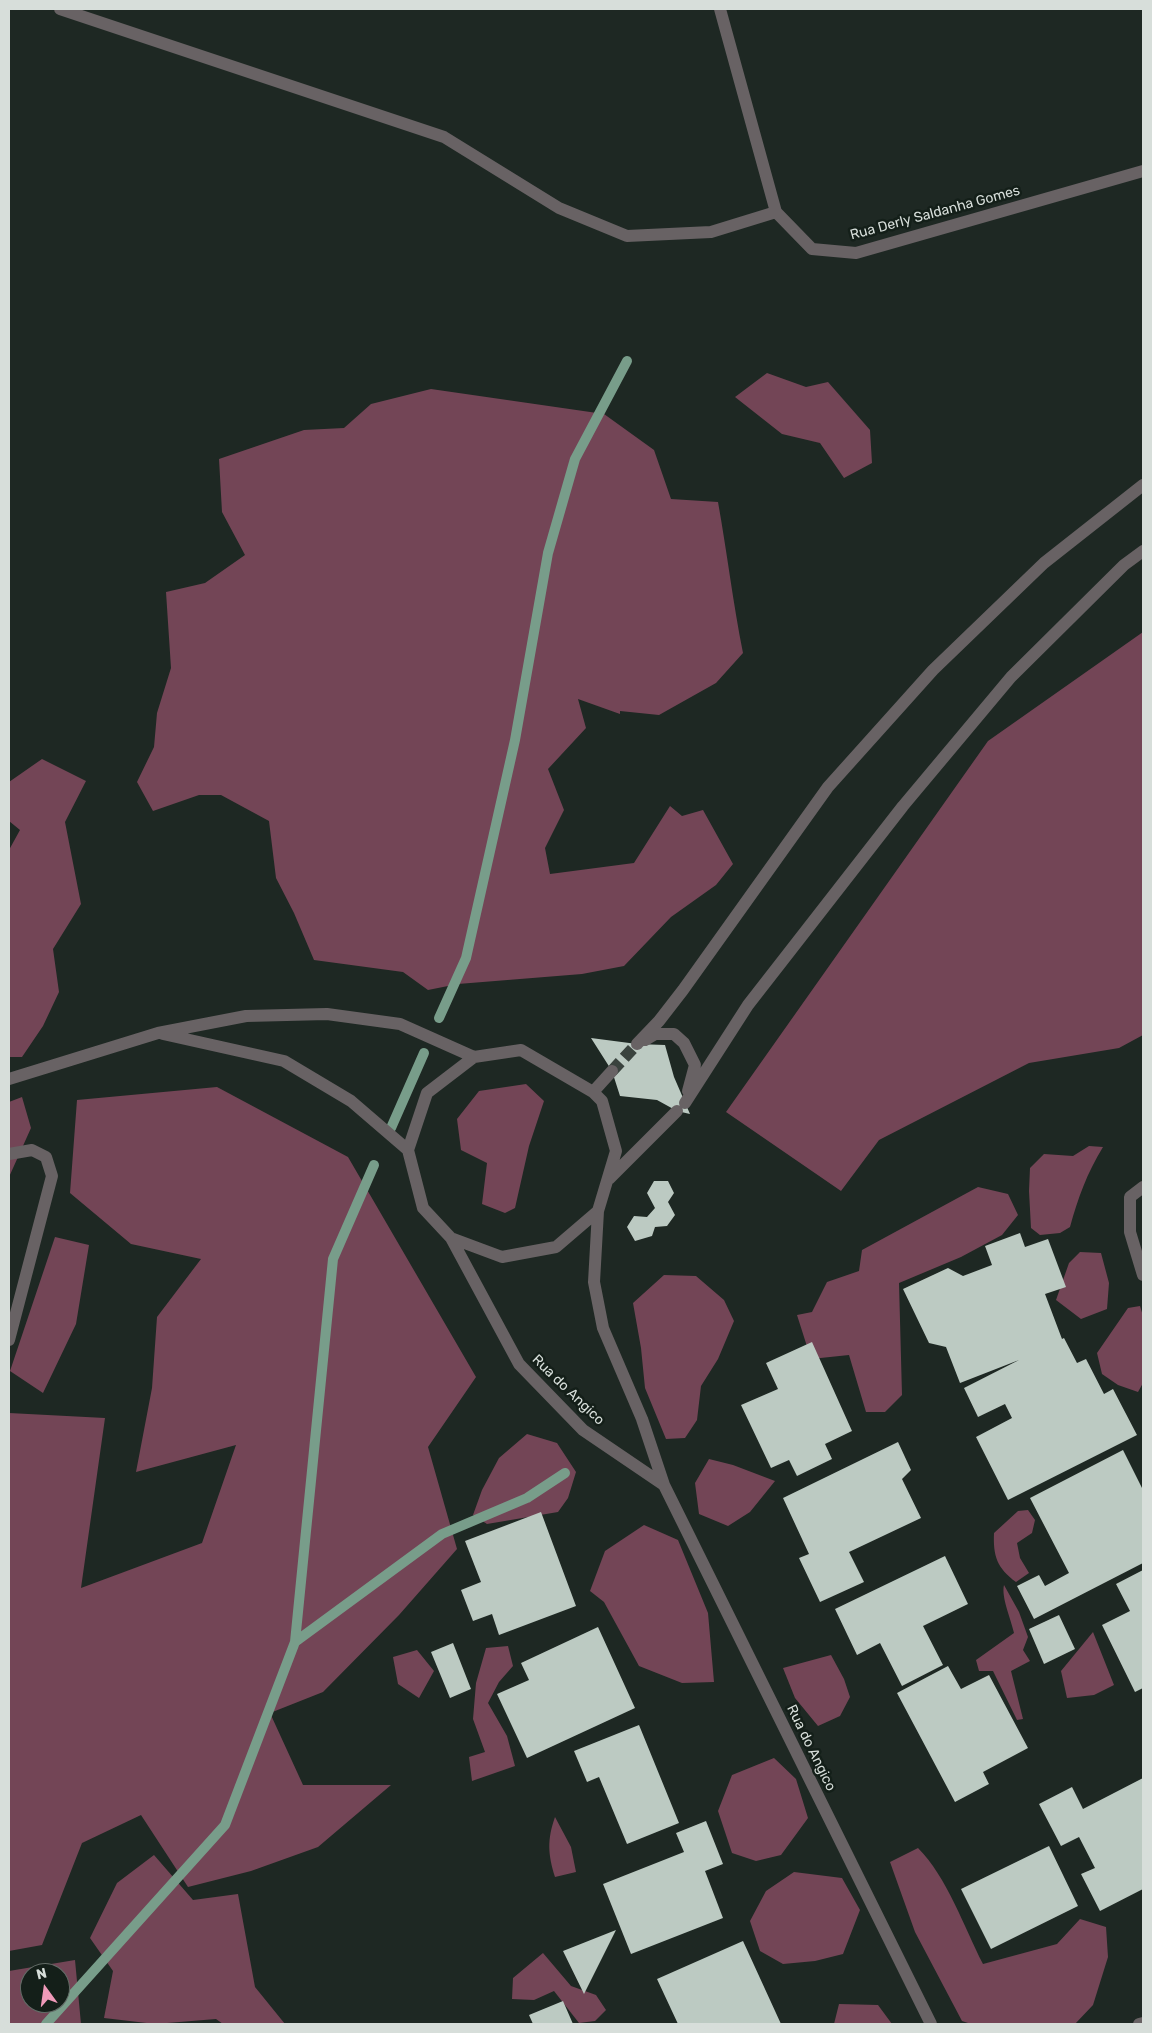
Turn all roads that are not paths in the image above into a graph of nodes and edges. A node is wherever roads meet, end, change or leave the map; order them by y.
1 (60, 9) edge
2 (720, 9) edge
3 (1143, 171) edge
4 (776, 212) junction
5 (1143, 484) edge
6 (1143, 551) edge
7 (158, 1033) junction
8 (474, 1057) junction
9 (612, 1071) tunnel mouth
10 (9, 1079) edge
11 (593, 1092) junction
12 (681, 1107) junction
13 (408, 1150) junction
14 (9, 1154) edge
15 (607, 1181) junction
16 (1143, 1187) edge
17 (598, 1211) junction
18 (451, 1238) junction
19 (1143, 1275) edge
20 (9, 1340) edge
21 (664, 1485) junction
22 (1143, 2022) edge
23 (931, 2024) edge
24 (1139, 2024) edge

1 - 4 street
2 - 4 street, Rua Derly Saldanha Gomes
3 - 4 street, Rua Derly Saldanha Gomes
5 - 12 street
6 - 12 street
7 - 8 street
7 - 10 street
7 - 13 street
8 - 11 street
8 - 13 street
9 - 11 street
11 - 15 street, Rua do Angico
12 - 15 street
13 - 18 street
14 - 20 street
15 - 17 street, Rua do Angico
16 - 19 street
17 - 18 street
17 - 21 street, Rua do Angico
18 - 21 street, Rua do Angico
21 - 23 street, Rua do Angico
22 - 24 street

